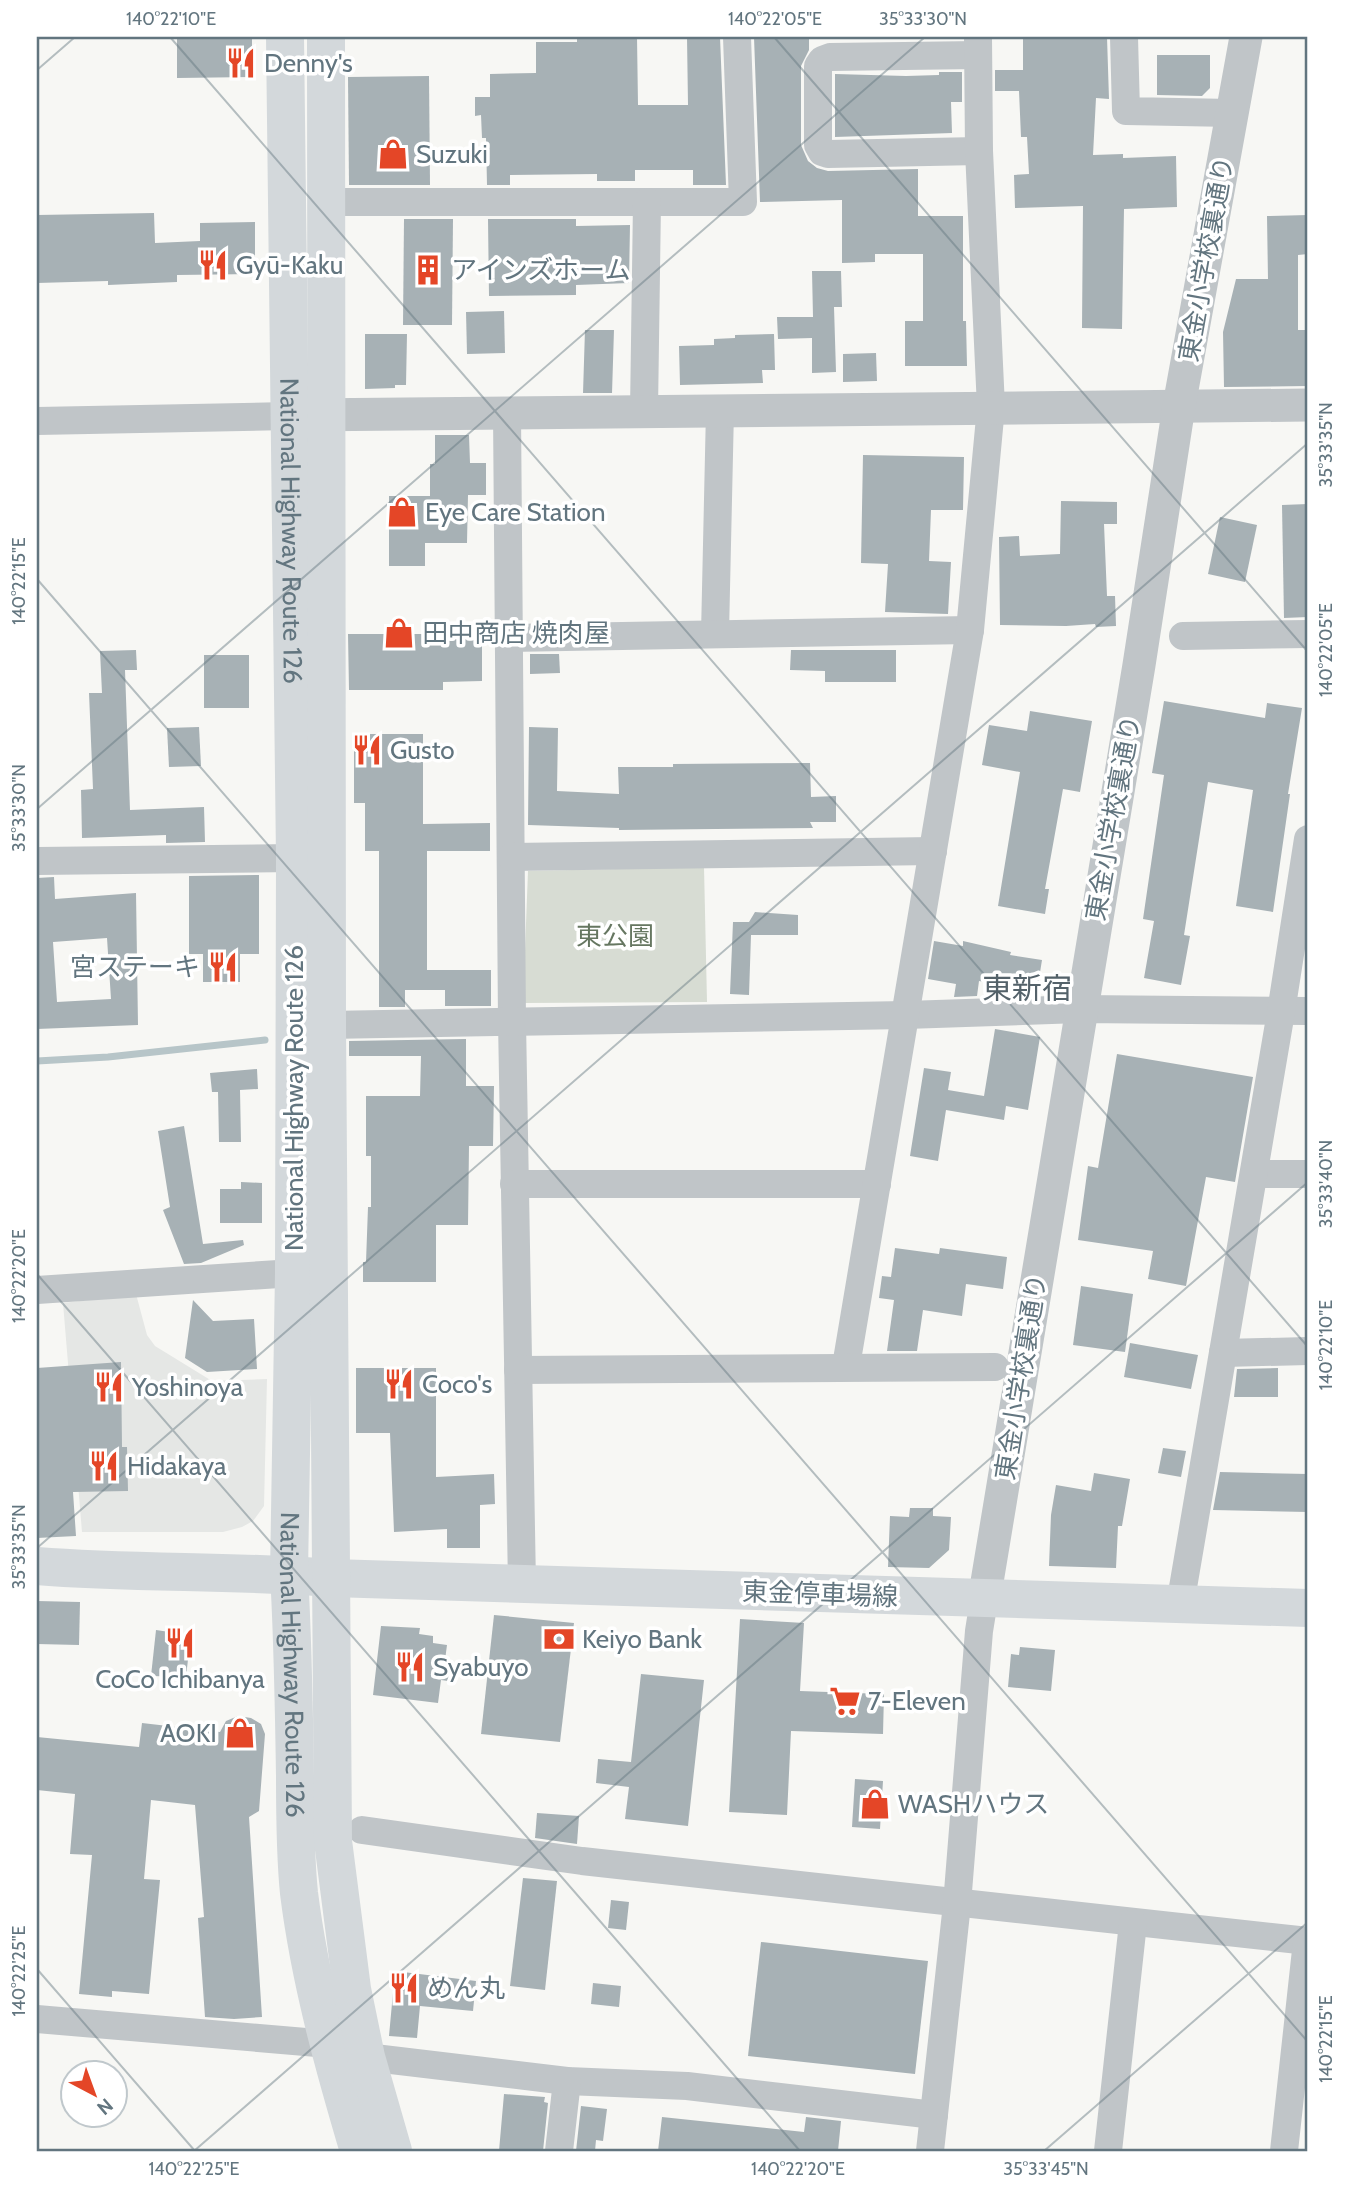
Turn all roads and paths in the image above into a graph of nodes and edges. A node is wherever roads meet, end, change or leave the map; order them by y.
1 (285, 37) edge
2 (326, 37) edge
3 (737, 37) edge
4 (1124, 37) edge
5 (1246, 37) edge
6 (978, 46) edge
7 (1233, 113) junction
8 (979, 151) junction
9 (326, 202) junction
10 (647, 202) junction
11 (1308, 405) edge
12 (1179, 406) junction
13 (991, 407) junction
14 (720, 410) junction
15 (644, 411) junction
16 (507, 412) junction
17 (327, 414) junction
18 (288, 416) junction
19 (37, 421) edge
20 (970, 630) junction
21 (715, 634) junction
22 (1308, 634) edge
23 (1183, 636) dead end
24 (509, 638) junction
25 (1308, 844) edge
26 (933, 851) junction
27 (510, 857) junction
28 (295, 858) junction
29 (37, 861) edge
30 (1080, 1009) junction
31 (1295, 1012) edge
32 (906, 1015) junction
33 (512, 1021) junction
34 (327, 1025) junction
35 (1254, 1174) junction
36 (1308, 1174) edge
37 (514, 1184) junction
38 (877, 1184) junction
39 (294, 1273) junction
40 (37, 1290) edge
41 (1308, 1351) edge
42 (1223, 1353) junction
43 (846, 1366) junction
44 (995, 1367) dead end
45 (518, 1370) junction
46 (37, 1566) edge
47 (289, 1574) junction
48 (332, 1578) junction
49 (522, 1585) junction
50 (984, 1600) junction
51 (1180, 1605) junction
52 (1308, 1608) edge
53 (362, 1830) dead end
54 (957, 1904) junction
55 (1133, 1923) junction
56 (1307, 1941) edge
57 (37, 2019) edge
58 (342, 2052) junction
59 (567, 2081) junction
60 (934, 2115) junction
61 (356, 2142) edge
62 (393, 2151) edge
63 (559, 2151) edge
64 (930, 2151) edge
65 (1108, 2151) edge
66 (1284, 2151) edge

1 - 18 main road, National Highway Route 126
2 - 9 main road, National Highway Route 126
3 - 10 street
4 - 7 street
5 - 7 street, 東金小学校裏通り
6 - 8 street
6 - 8 street
7 - 12 street, 東金小学校裏通り
8 - 13 street
9 - 10 street
9 - 17 main road, National Highway Route 126
10 - 15 street
11 - 12 street
12 - 13 street
12 - 30 street, 東金小学校裏通り
13 - 14 street
13 - 20 street
14 - 15 street
14 - 21 street
15 - 16 street
16 - 17 street
16 - 24 street
17 - 18 street
17 - 34 main road, National Highway Route 126
18 - 19 street
18 - 28 main road, National Highway Route 126
20 - 21 street
20 - 26 street
21 - 24 street
22 - 23 street
24 - 27 street
25 - 31 street
26 - 27 street
26 - 32 street
27 - 33 street
28 - 29 street
28 - 39 main road, National Highway Route 126
30 - 31 street
30 - 32 street
30 - 50 street, 東金小学校裏通り
31 - 35 street
32 - 33 street
32 - 38 street
33 - 34 street
33 - 37 street
34 - 48 main road, National Highway Route 126
35 - 36 street
35 - 42 street
37 - 38 street
37 - 45 street
38 - 43 street
39 - 40 street
39 - 47 main road, National Highway Route 126
41 - 42 street
42 - 51 street
43 - 44 street
43 - 45 street
45 - 49 street
46 - 47 main road, 東金停車場線
47 - 48 main road, 東金停車場線
47 - 58 main road, National Highway Route 126
48 - 49 main road, 東金停車場線
48 - 58 main road, National Highway Route 126
49 - 50 main road, 東金停車場線
50 - 51 main road, 東金停車場線
50 - 54 street
51 - 52 main road, 東金停車場線
53 - 54 street
54 - 55 street
54 - 60 street
55 - 56 street
55 - 65 street
56 - 66 street
57 - 58 street
58 - 59 street
58 - 61 main road, National Highway Route 126
58 - 62 main road, National Highway Route 126
59 - 60 street
59 - 63 street
60 - 64 street

